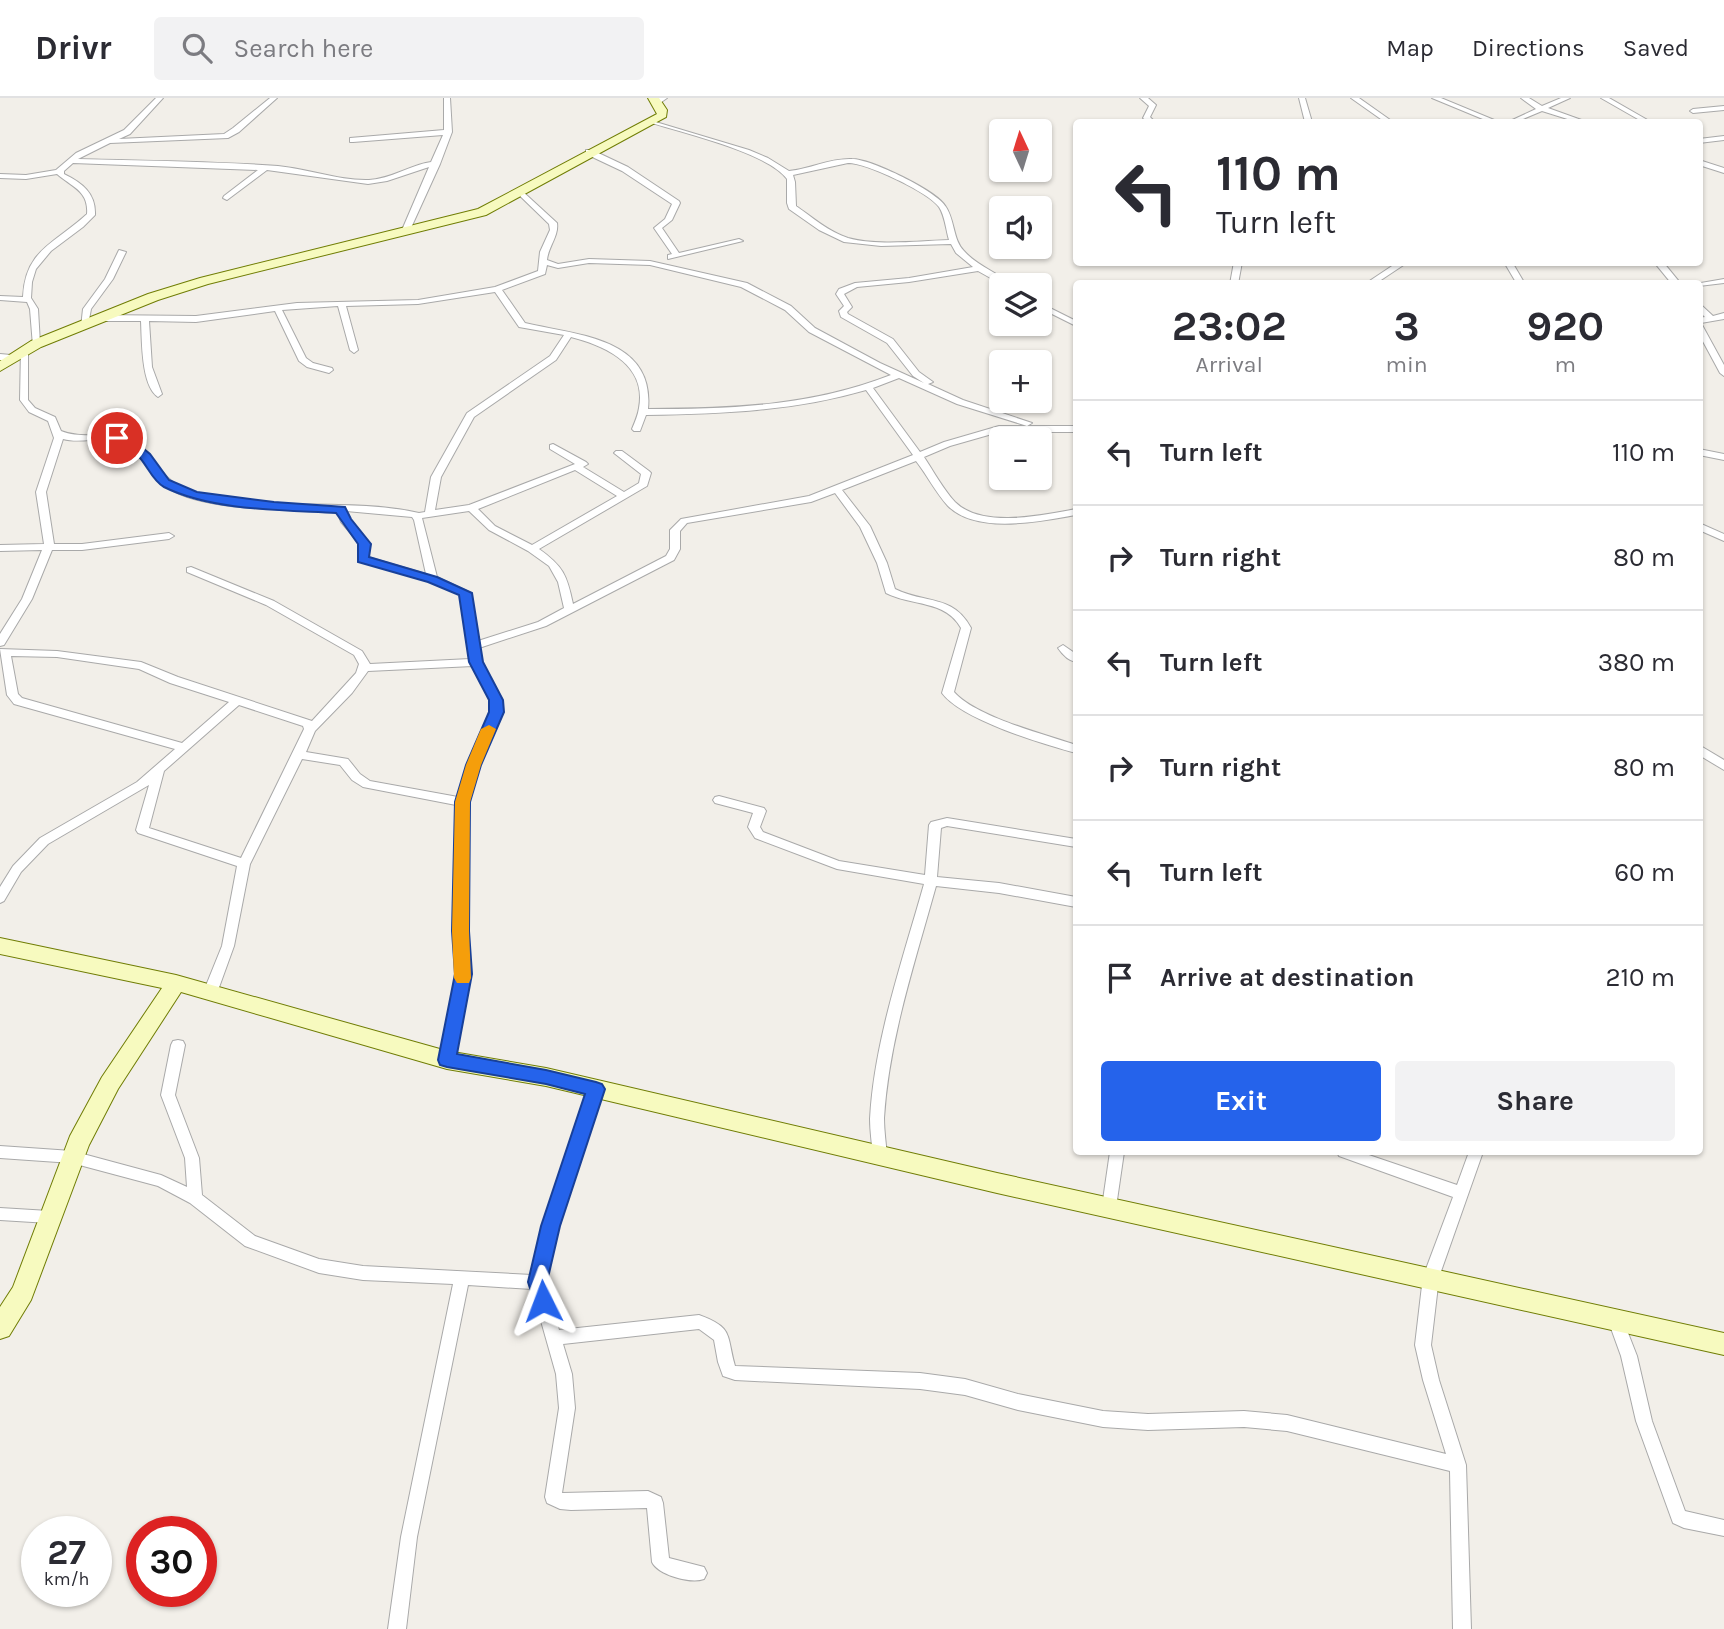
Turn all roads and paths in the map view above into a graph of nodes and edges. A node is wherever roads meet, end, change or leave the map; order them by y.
1 (160, 98) edge
2 (274, 98) edge
3 (447, 98) edge
4 (1143, 98) edge
5 (1302, 98) edge
6 (1354, 98) edge
7 (1435, 98) edge
8 (1524, 98) edge
9 (1567, 98) edge
10 (1604, 98) edge
11 (658, 99) edge
12 (1540, 108) junction
13 (1724, 108) edge
14 (1693, 111) dead end
15 (1148, 119) edge
16 (1309, 119) edge
17 (1385, 119) edge
18 (1488, 119) edge
19 (1517, 119) edge
20 (1574, 119) edge
21 (1642, 119) edge
22 (651, 121) junction
23 (449, 132) junction
24 (1724, 138) edge
25 (353, 140) dead end
26 (111, 141) junction
27 (1703, 141) edge
28 (589, 152) junction
29 (71, 161) junction
30 (1703, 163) edge
31 (436, 164) junction
32 (265, 168) junction
33 (1724, 171) edge
34 (59, 172) junction
35 (788, 173) junction
36 (0, 176) edge
37 (521, 192) junction
38 (228, 198) dead end
39 (406, 230) junction
40 (739, 241) dead end
41 (954, 242) junction
42 (122, 252) dead end
43 (677, 255) junction
44 (545, 261) junction
45 (650, 263) junction
46 (1398, 266) edge
47 (1661, 266) edge
48 (980, 268) junction
49 (989, 274) edge
50 (1375, 280) edge
51 (1673, 280) edge
52 (1724, 281) edge
53 (1703, 284) edge
54 (497, 289) junction
55 (0, 298) edge
56 (27, 299) junction
57 (342, 305) junction
58 (277, 307) junction
59 (1703, 310) edge
60 (1052, 311) edge
61 (1724, 316) edge
62 (98, 318) junction
63 (1711, 319) junction
64 (145, 320) junction
65 (1073, 322) edge
66 (1703, 322) edge
67 (84, 325) junction
68 (1703, 331) edge
69 (569, 334) junction
70 (30, 347) junction
71 (354, 350) dead end
72 (5, 358) edge
73 (0, 367) edge
74 (329, 370) dead end
75 (1724, 373) edge
76 (898, 375) junction
77 (869, 388) junction
78 (158, 394) dead end
79 (960, 402) junction
80 (645, 412) junction
81 (1045, 427) edge
82 (637, 429) dead end
83 (1052, 429) joint
84 (1073, 429) edge
85 (989, 432) edge
86 (56, 433) junction
87 (1073, 437) edge
88 (552, 447) dead end
89 (619, 453) dead end
90 (1703, 453) edge
91 (1724, 457) edge
92 (917, 458) junction
93 (576, 467) junction
94 (837, 490) junction
95 (624, 496) junction
96 (471, 508) junction
97 (341, 509) junction
98 (1073, 512) edge
99 (415, 515) junction
100 (429, 515) junction
101 (1703, 528) edge
102 (169, 536) dead end
103 (1724, 538) edge
104 (48, 545) junction
105 (0, 548) edge
106 (532, 549) junction
107 (191, 570) dead end
108 (432, 579) junction
109 (569, 608) junction
110 (474, 646) junction
111 (1063, 648) dead end
112 (2, 649) edge
113 (1073, 656) edge
114 (476, 662) junction
115 (364, 668) junction
116 (237, 701) junction
117 (310, 729) junction
118 (183, 747) junction
119 (1073, 748) edge
120 (1703, 752) edge
121 (299, 755) junction
122 (1724, 766) edge
123 (159, 769) junction
124 (719, 800) dead end
125 (462, 802) junction
126 (1073, 842) edge
127 (244, 864) junction
128 (931, 881) junction
129 (0, 898) edge
130 (1073, 901) edge
131 (0, 946) edge
132 (176, 983) junction
133 (210, 993) junction
134 (178, 1045) dead end
135 (447, 1060) junction
136 (596, 1089) junction
137 (0, 1152) edge
138 (1117, 1155) edge
139 (1352, 1155) edge
140 (1475, 1155) edge
141 (880, 1156) junction
142 (72, 1157) junction
143 (1460, 1193) junction
144 (195, 1198) junction
145 (1110, 1207) junction
146 (0, 1214) edge
147 (49, 1217) junction
148 (1431, 1277) junction
149 (462, 1278) junction
150 (538, 1282) junction
151 (1616, 1320) junction
152 (1, 1324) edge
153 (553, 1338) junction
154 (1724, 1344) edge
155 (1458, 1465) junction
156 (1724, 1528) edge
157 (698, 1573) dead end
158 (397, 1629) edge
159 (1462, 1629) edge

1 - 26 street
2 - 26 street
3 - 23 street
4 - 15 street
5 - 16 street
6 - 17 street
7 - 18 street
8 - 12 street
9 - 12 street
10 - 21 street
11 - 22 street
12 - 19 street
12 - 20 street
13 - 14 street
22 - 28 street
22 - 35 street
23 - 25 street
23 - 31 street
24 - 27 street
26 - 29 street
28 - 37 street
28 - 43 street
29 - 32 street
29 - 34 street
30 - 33 street
31 - 32 street
31 - 39 street
32 - 38 street
34 - 36 street
34 - 56 street
35 - 41 street
35 - 41 street
37 - 39 street
37 - 44 street
39 - 62 street
40 - 43 street
41 - 48 street
42 - 67 street
43 - 45 street
44 - 45 street
44 - 54 street
45 - 76 street
46 - 50 street
47 - 51 street
48 - 49 street
48 - 79 street
52 - 53 street
54 - 57 street
54 - 69 street
55 - 56 street
56 - 70 street
57 - 58 street
57 - 71 street
58 - 64 street
58 - 74 street
59 - 63 street
60 - 65 street
61 - 63 street
62 - 64 street
62 - 67 street
63 - 66 street
64 - 78 street
67 - 70 street
68 - 75 street
69 - 80 street
69 - 100 street
70 - 72 street
70 - 86 street
72 - 73 street
76 - 77 street
76 - 79 street
77 - 80 street
77 - 92 street
79 - 81 street
80 - 82 street
83 - 84 street
83 - 87 street
85 - 92 street
86 - 97 street
86 - 104 street
88 - 93 street
89 - 95 street
90 - 91 street
92 - 94 street
92 - 98 street
93 - 95 street
93 - 96 street
94 - 109 street
94 - 119 street
95 - 106 street
96 - 100 street
96 - 106 street
97 - 99 street
97 - 108 street
99 - 100 street
99 - 108 street
101 - 103 street
102 - 104 street
104 - 105 street
104 - 112 street
106 - 109 street
107 - 115 street
108 - 110 street
109 - 110 street
110 - 114 street
111 - 113 street
112 - 116 street
112 - 118 street
114 - 115 street
114 - 125 street
115 - 117 street
116 - 117 street
116 - 118 street
117 - 121 street
118 - 123 street
120 - 122 street
121 - 125 street
121 - 127 street
123 - 127 street
123 - 129 street
124 - 128 street
125 - 135 street
126 - 128 street
127 - 133 street
128 - 130 street
128 - 141 street
131 - 132 street
132 - 133 street
132 - 142 street
133 - 135 street
134 - 144 street
135 - 136 street
136 - 141 street
136 - 150 street
137 - 142 street
138 - 145 street
139 - 143 street
140 - 143 street
141 - 145 street
142 - 144 street
142 - 147 street
143 - 148 street
144 - 149 street
145 - 148 street
146 - 147 street
147 - 152 street
148 - 151 street
148 - 155 street
149 - 150 street
149 - 158 street
150 - 153 street
151 - 154 street
151 - 156 street
153 - 155 street
153 - 157 street
155 - 159 street

